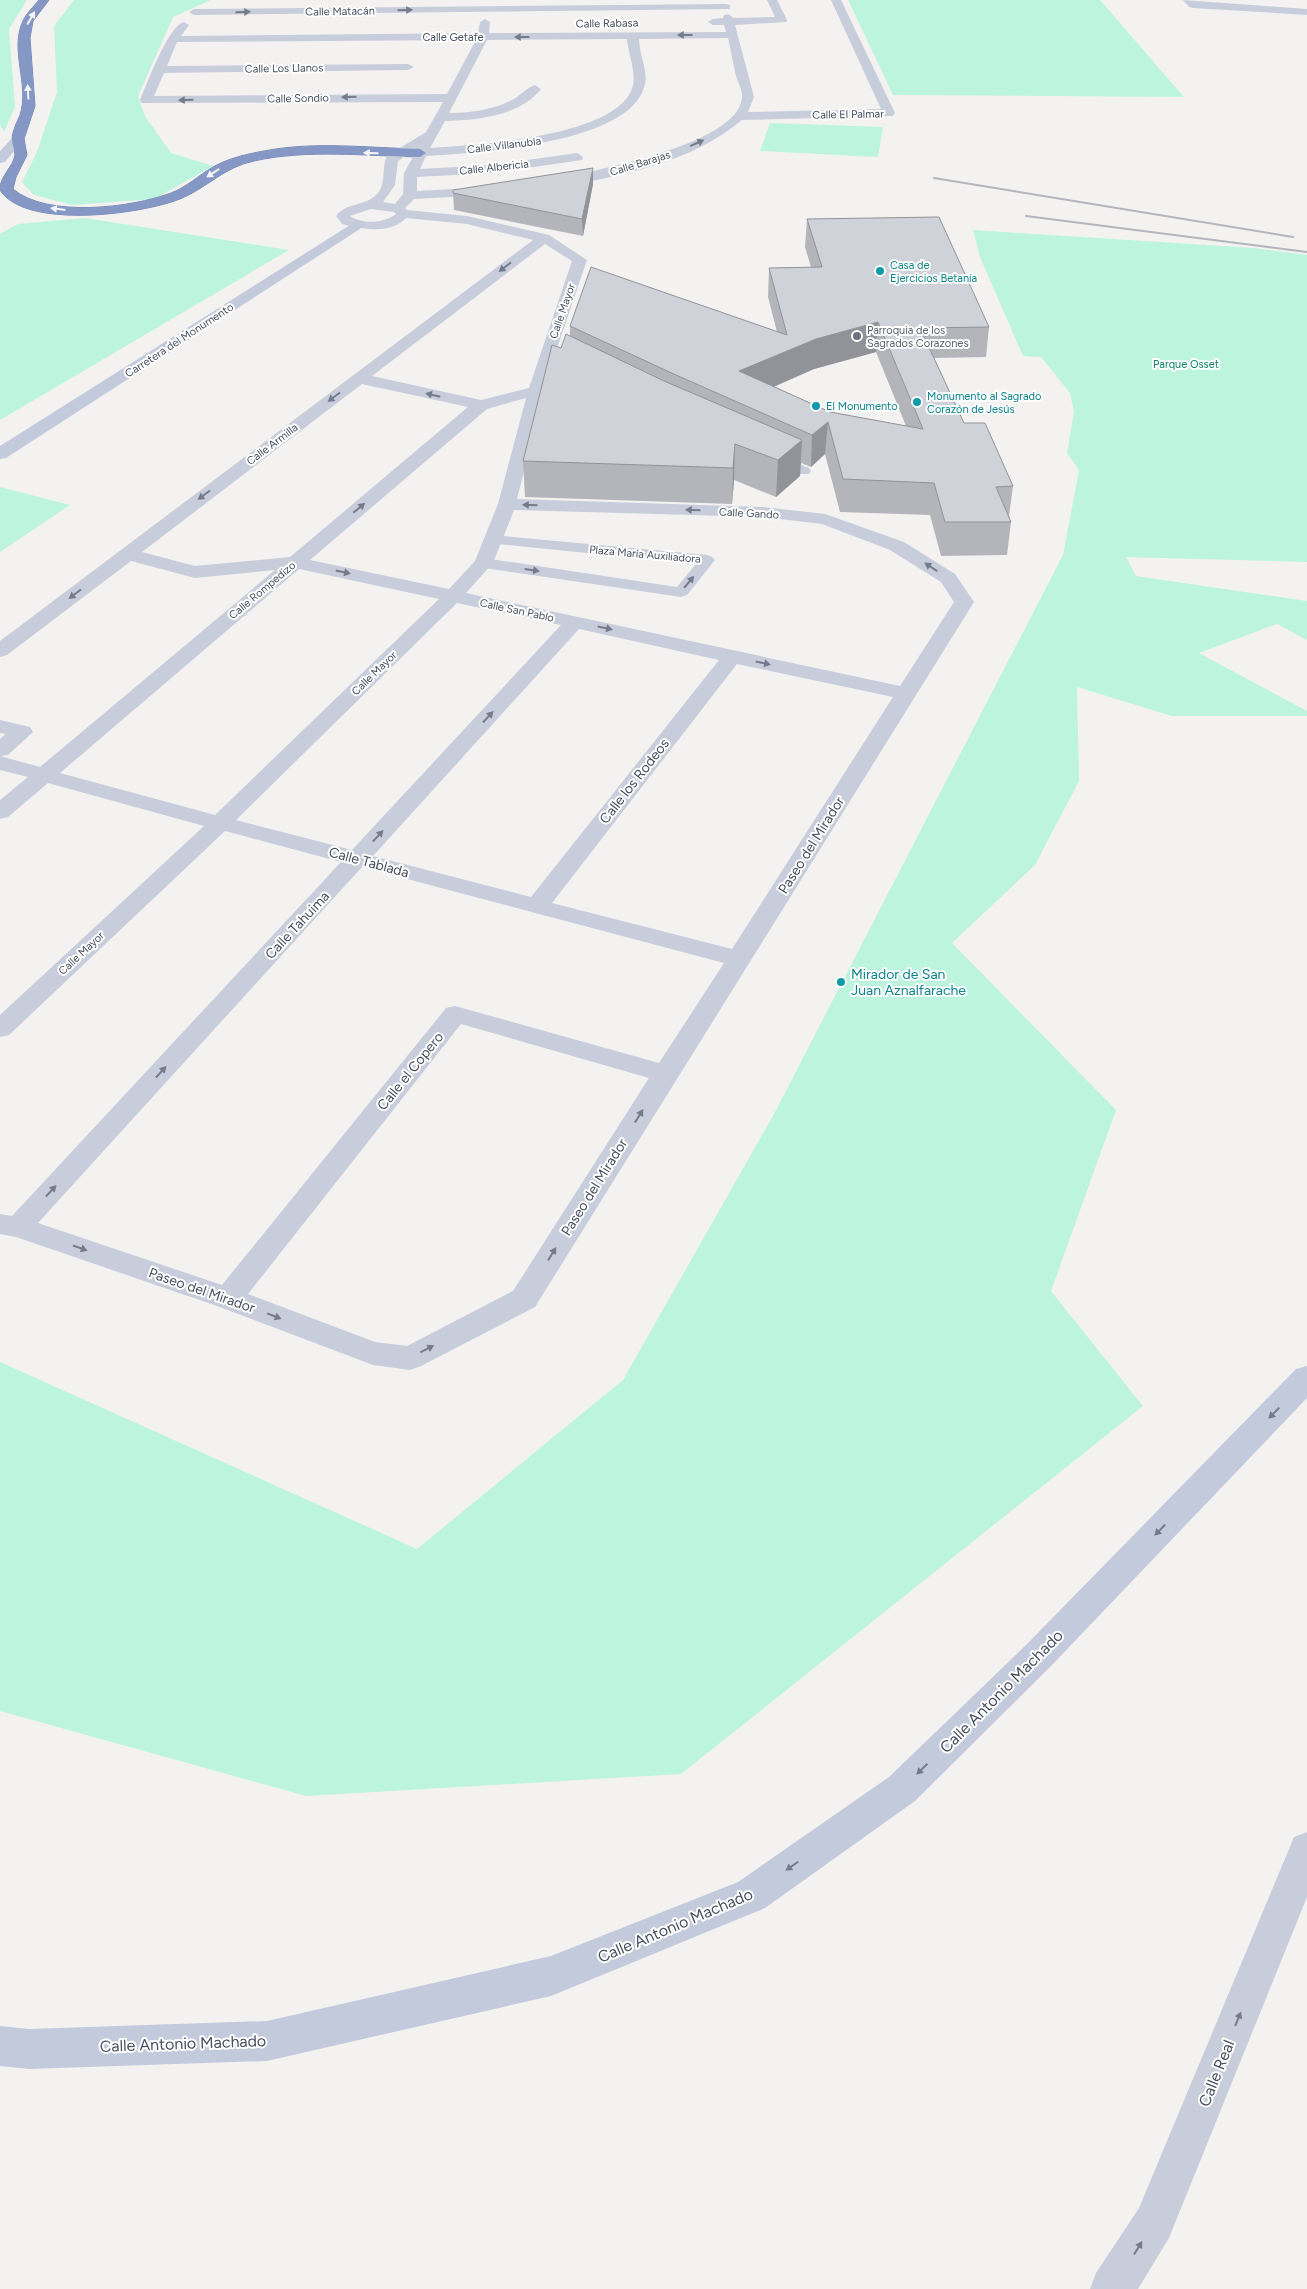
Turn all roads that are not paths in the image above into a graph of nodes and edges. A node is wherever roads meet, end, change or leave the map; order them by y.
1 (44, 0) edge
2 (224, 0) edge
3 (772, 0) edge
4 (836, 0) edge
5 (1194, 2) edge
6 (725, 4) edge
7 (487, 5) edge
8 (194, 12) junction
9 (1307, 12) edge
10 (729, 21) junction
11 (700, 22) dead end
12 (733, 35) junction
13 (633, 36) junction
14 (421, 37) junction
15 (483, 37) junction
16 (173, 39) junction
17 (411, 60) junction
18 (161, 70) junction
19 (396, 89) junction
20 (535, 89) dead end
21 (450, 98) junction
22 (742, 116) junction
23 (440, 117) junction
24 (431, 134) junction
25 (18, 139) junction
26 (542, 141) junction
27 (400, 153) junction
28 (420, 154) junction
29 (0, 159) edge
30 (585, 160) junction
31 (611, 172) junction
32 (411, 173) junction
33 (542, 186) edge
34 (506, 190) edge
35 (410, 195) junction
36 (372, 205) junction
37 (401, 211) junction
38 (358, 224) junction
39 (544, 238) junction
40 (359, 378) junction
41 (536, 391) junction
42 (481, 405) junction
43 (759, 451) edge
44 (0, 454) edge
45 (804, 471) dead end
46 (507, 504) junction
47 (492, 540) junction
48 (126, 554) junction
49 (295, 562) junction
50 (484, 563) junction
51 (453, 596) junction
52 (964, 602) joint
53 (576, 622) junction
54 (0, 650) edge
55 (732, 656) junction
56 (906, 694) junction
57 (0, 726) edge
58 (0, 750) edge
59 (0, 763) edge
60 (45, 775) junction
61 (0, 812) edge
62 (220, 823) junction
63 (358, 859) junction
64 (537, 906) junction
65 (740, 959) junction
66 (0, 1029) edge
67 (666, 1074) junction
68 (9, 1226) edge
69 (228, 1298) junction
70 (1307, 1378) edge
71 (1307, 1850) edge
72 (0, 2046) edge
73 (1112, 2289) edge

25 -> 1 highway
2 - 8 street
3 - 10 street
4 - 22 street, Calle El Palmar
5 - 9 street
6 - 7 street, Calle Matacán
6 - 10 street
8 -> 7 street, Calle Matacán
7 - 15 street
8 - 16 street
10 - 11 street
10 - 12 street
12 -> 13 street, Calle Getafe
12 - 22 street
13 -> 15 street, Calle Getafe
13 - 26 street, Calle Villanubla
14 - 15 street, Calle Getafe
14 - 16 street, Calle Getafe
14 - 17 street
15 - 21 street
16 - 18 street
17 - 18 street, Calle Los Llanos
17 - 19 street
19 -> 18 street, Calle Sondio
19 - 21 street, Calle Sondio
20 - 23 street
21 - 23 street
31 -> 22 street, Calle Barajas
23 - 24 street
24 - 27 street
24 - 28 street
27 -> 25 highway
25 - 29 main road
26 - 28 street, Calle Villanubla
26 - 30 street
27 - 28 highway
27 - 36 street
28 - 32 street
30 - 31 street
30 - 32 street, Calle Albericia
31 - 33 street, Calle Barajas
32 - 35 street
34 - 35 street
35 - 37 street
36 - 37 street
36 - 38 street
37 - 38 street
37 - 39 street
38 - 44 main road, Carretera del Monumento
39 -> 40 street, Calle Armilla
39 - 41 street, Calle Mayor
42 -> 40 street
40 -> 48 street, Calle Armilla
41 - 42 street, Calle Rompedizo
41 - 46 street, Calle Mayor
49 -> 42 street, Calle Rompedizo
43 - 45 lane
46 - 47 street, Calle Mayor
52 -> 46 street, Calle Gando
47 - 50 street, Calle Mayor
50 -> 47 lane, Plaza María Auxiliadora
48 - 49 street, Calle San Pablo
48 -> 54 street, Calle Armilla
49 -> 51 street, Calle San Pablo
49 - 60 street, Calle Rompedizo
50 - 51 street, Calle Mayor
51 - 53 street, Calle San Pablo
51 - 62 street, Calle Mayor
52 - 56 street, Paseo del Mirador
53 -> 55 street, Calle San Pablo
63 -> 53 street, Calle Tahuima
55 -> 56 street, Calle San Pablo
55 - 64 street, Calle los Rodeos
56 - 65 street, Paseo del Mirador
57 - 58 street
59 - 60 street, Calle Tablada
60 - 61 street, Calle Rompedizo
60 - 62 street, Calle Tablada
62 - 63 street, Calle Tablada
62 - 66 street, Calle Mayor
63 - 64 street, Calle Tablada
68 -> 63 street, Calle Tahuima
64 - 65 street, Calle Tablada
65 - 67 street, Paseo del Mirador
67 - 69 street, Calle el Copero
69 -> 67 street, Paseo del Mirador
68 -> 69 street, Paseo del Mirador
70 -> 72 main road, Calle Antonio Machado
73 -> 71 street, Calle Real

